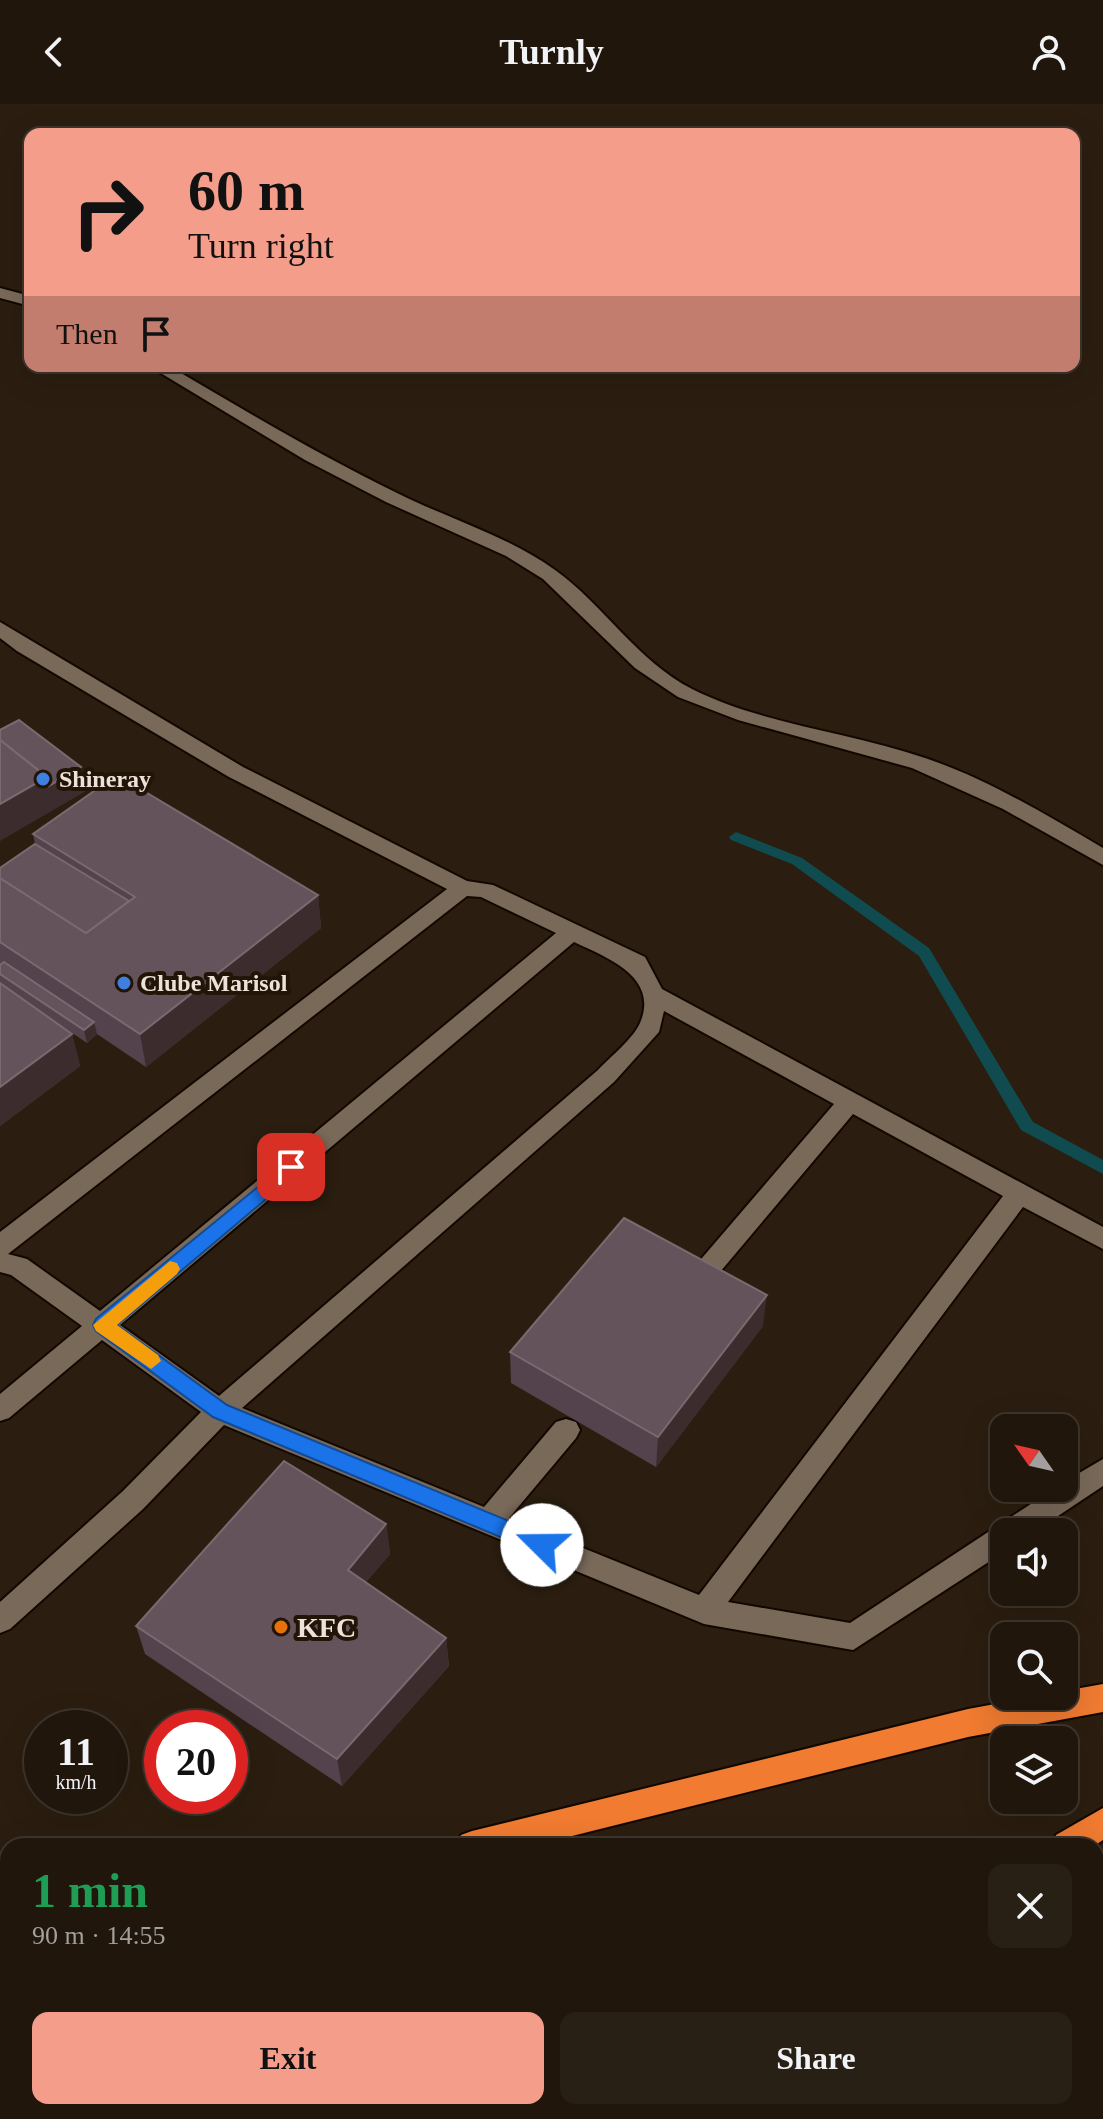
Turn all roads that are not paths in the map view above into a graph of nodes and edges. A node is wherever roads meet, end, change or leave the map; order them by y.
1 (0, 293) edge
2 (24, 299) edge
3 (167, 372) edge
4 (0, 628) edge
5 (1103, 858) edge
6 (463, 888) junction
7 (574, 930) junction
8 (654, 995) junction
9 (850, 1102) junction
10 (1019, 1194) junction
11 (1103, 1239) edge
12 (0, 1246) edge
13 (0, 1262) edge
14 (711, 1265) edge
15 (103, 1325) junction
16 (0, 1410) edge
17 (220, 1411) junction
18 (566, 1430) dead end
19 (1103, 1471) edge
20 (1032, 1518) edge
21 (488, 1523) junction
22 (990, 1546) edge
23 (704, 1611) junction
24 (0, 1620) edge
25 (1103, 1698) edge
26 (1103, 1823) edge
27 (504, 1838) edge
28 (1080, 1838) edge

1 - 2 street
3 - 5 street
4 - 6 street
6 - 7 street
6 - 12 street
7 - 8 street
7 - 15 street
8 - 9 street
8 - 17 street
9 - 10 street
9 - 14 street
10 - 11 street
10 - 23 street
13 - 15 street
15 - 16 street
15 - 17 street
17 - 21 street
17 - 24 street
18 - 21 street
19 - 20 street
21 - 23 street
22 - 23 street
25 - 27 highway
26 - 28 highway

